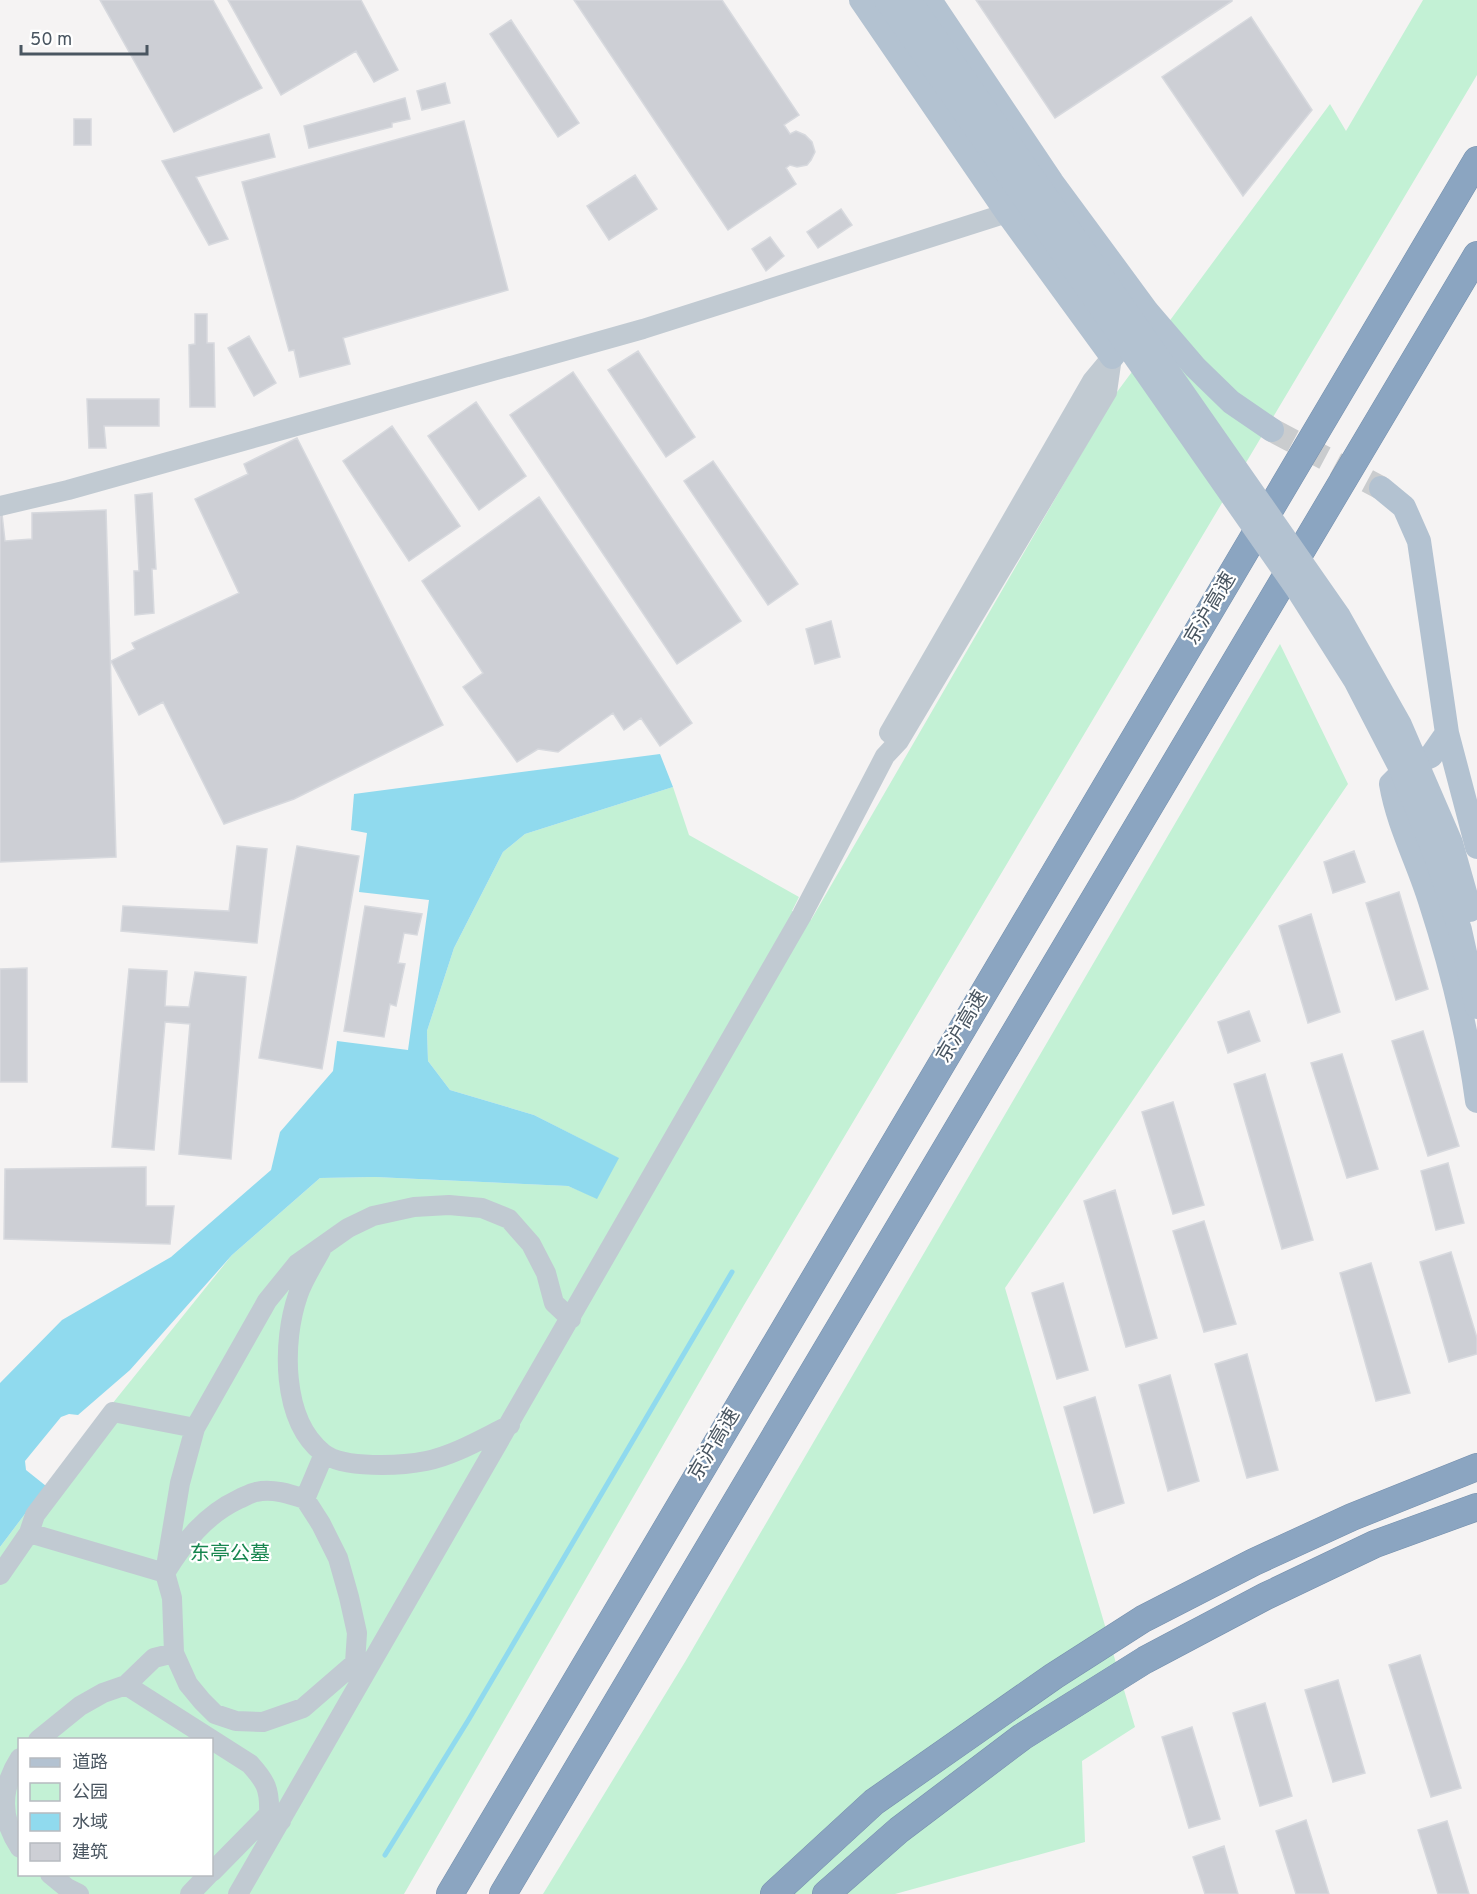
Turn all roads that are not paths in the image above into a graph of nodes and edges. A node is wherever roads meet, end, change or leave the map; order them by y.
1 (861, 0) edge
2 (885, 0) edge
3 (909, 0) edge
4 (930, 0) edge
5 (1477, 160) edge
6 (1052, 182) junction
7 (1006, 213) junction
8 (1477, 255) edge
9 (1147, 311) junction
10 (1112, 357) junction
11 (1272, 430) tunnel mouth
12 (1381, 488) tunnel mouth
13 (0, 506) edge
14 (1447, 733) junction
15 (1477, 847) edge
16 (1477, 935) edge
17 (1477, 1007) edge
18 (1477, 1101) edge
19 (323, 1245) junction
20 (571, 1319) junction
21 (510, 1425) junction
22 (195, 1428) junction
23 (324, 1454) junction
24 (1477, 1467) edge
25 (305, 1499) junction
26 (1477, 1507) edge
27 (29, 1533) junction
28 (165, 1573) junction
29 (0, 1575) edge
30 (174, 1653) junction
31 (363, 1665) junction
32 (126, 1685) junction
33 (40, 1738) edge
34 (209, 1738) edge
35 (213, 1740) edge
36 (18, 1761) edge
37 (275, 1817) junction
38 (18, 1846) edge
39 (213, 1870) edge
40 (51, 1876) edge
41 (207, 1876) edge
42 (79, 1894) edge
43 (190, 1894) edge
44 (238, 1894) edge
45 (450, 1894) edge
46 (504, 1894) edge
47 (774, 1894) edge
48 (826, 1894) edge

1 - 7 main road
2 - 17 main road, bridge
3 - 16 main road, bridge
4 - 6 main road
5 - 45 highway, 京沪高速
6 - 7 street
6 - 9 main road
7 - 10 main road
7 - 13 street
8 - 46 highway
9 - 10 main road
9 - 11 main road
10 - 20 street
12 - 14 main road
14 - 15 main road
14 - 18 main road
19 - 20 street
19 - 22 street
19 - 23 street
20 - 21 street
21 - 23 street
21 - 31 street
22 - 27 street
22 - 28 street
23 - 25 street
24 - 47 highway
25 - 28 street
25 - 31 street
26 - 48 highway
27 - 28 street
27 - 29 street
28 - 30 street
30 - 31 street
30 - 32 street
31 - 37 street
32 - 33 street
32 - 34 street
35 - 37 street
36 - 38 street
37 - 39 street
37 - 44 street
40 - 42 street
41 - 43 street

